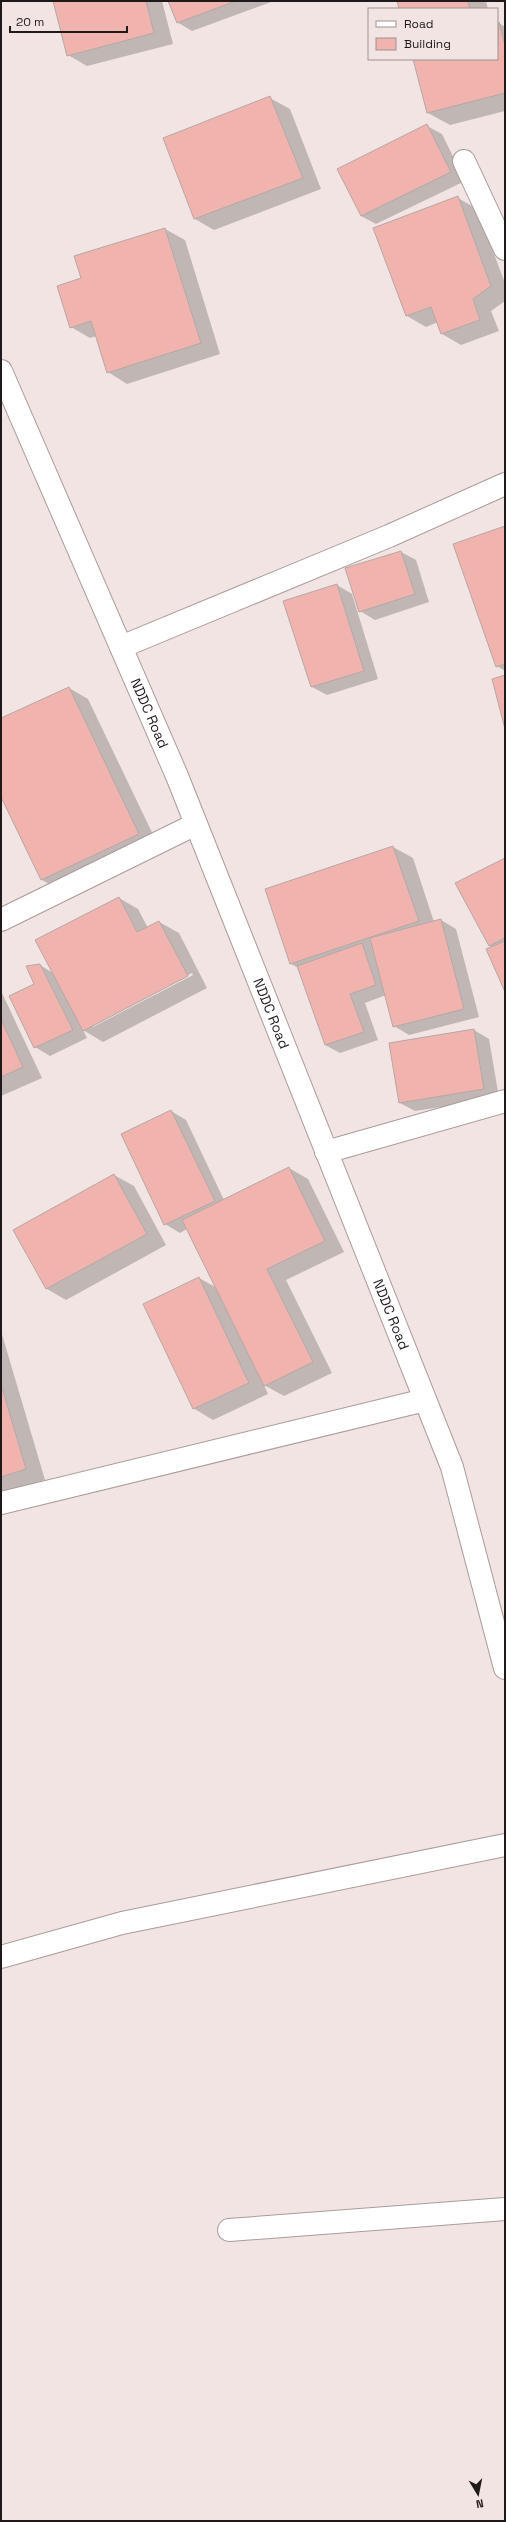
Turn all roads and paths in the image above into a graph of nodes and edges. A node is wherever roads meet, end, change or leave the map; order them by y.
1 (464, 161) dead end
2 (505, 249) edge
3 (1, 371) edge
4 (505, 484) edge
5 (121, 647) junction
6 (196, 824) junction
7 (1, 920) edge
8 (505, 1101) edge
9 (326, 1152) junction
10 (425, 1400) junction
11 (1, 1503) edge
12 (505, 1668) edge
13 (505, 1845) edge
14 (1, 1958) edge
15 (505, 2209) edge
16 (229, 2230) dead end

1 - 2 street
3 - 5 street, NDDC Road
4 - 5 street
5 - 6 street, NDDC Road
6 - 7 street
6 - 9 street, NDDC Road
8 - 9 street
9 - 10 street, NDDC Road
10 - 11 street
10 - 12 street, NDDC Road
13 - 14 street
15 - 16 street

